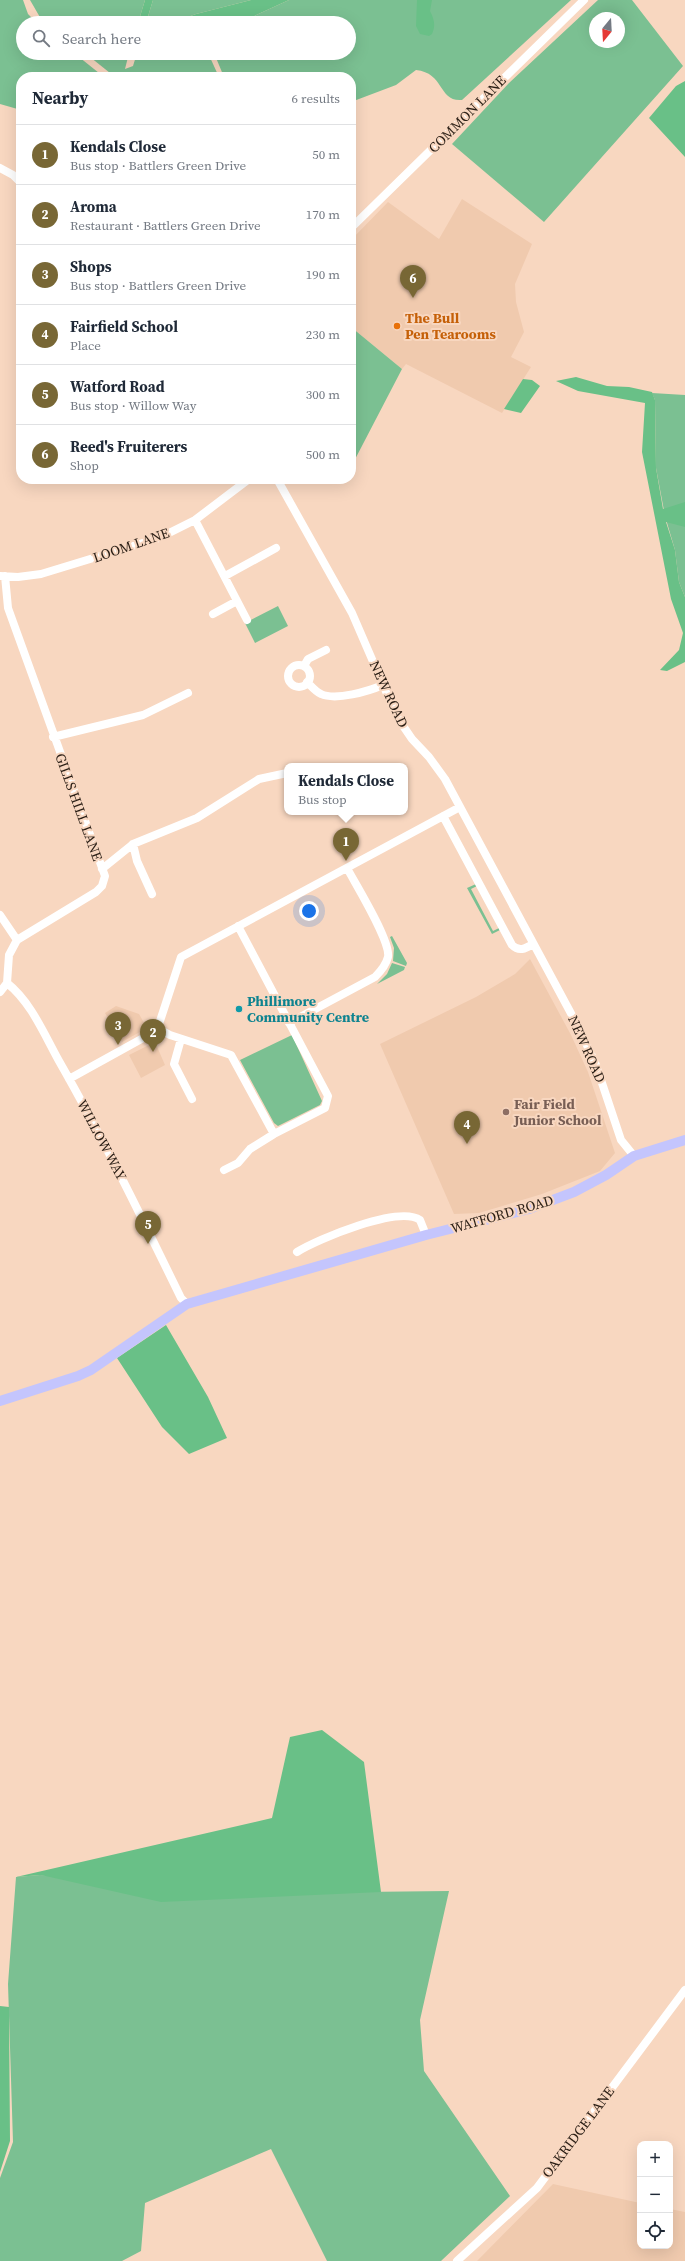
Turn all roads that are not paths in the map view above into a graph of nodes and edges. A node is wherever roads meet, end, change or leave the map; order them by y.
1 (584, 0) edge
2 (0, 168) edge
3 (16, 178) edge
4 (356, 223) edge
5 (242, 484) edge
6 (280, 484) edge
7 (195, 520) junction
8 (276, 548) dead end
9 (2, 576) edge
10 (225, 576) junction
11 (237, 601) junction
12 (213, 614) dead end
13 (248, 620) dead end
14 (326, 650) dead end
15 (304, 666) junction
16 (307, 682) junction
17 (383, 685) junction
18 (188, 693) dead end
19 (53, 737) junction
20 (284, 774) edge
21 (460, 807) junction
22 (444, 816) junction
23 (133, 844) junction
24 (347, 868) junction
25 (102, 869) junction
26 (152, 894) dead end
27 (0, 915) edge
28 (238, 926) junction
29 (17, 940) junction
30 (533, 944) junction
31 (7, 983) junction
32 (0, 992) edge
33 (289, 1023) junction
34 (157, 1028) junction
35 (181, 1039) junction
36 (69, 1079) junction
37 (192, 1099) dead end
38 (274, 1134) junction
39 (685, 1140) edge
40 (634, 1156) junction
41 (224, 1170) dead end
42 (426, 1235) junction
43 (297, 1252) dead end
44 (186, 1304) junction
45 (0, 1401) edge
46 (685, 1990) edge
47 (457, 2261) edge

1 - 4 street, COMMON LANE
2 - 3 street
5 - 7 street, LOOM LANE
6 - 17 street, NEW ROAD
7 - 9 street, LOOM LANE
7 - 10 street
8 - 10 street
9 - 19 street, GILLS HILL LANE
10 - 11 street
11 - 12 street
11 - 13 street
14 - 15 street
15 - 16 street
15 - 16 street
16 - 17 street
17 - 21 street, NEW ROAD
18 - 19 street
19 - 25 street, GILLS HILL LANE
20 - 23 street
21 - 22 street
21 - 30 street, NEW ROAD
22 - 24 street
22 - 30 street
23 - 25 street
23 - 26 street
24 - 28 street
24 - 33 street
25 - 29 street, GILLS HILL LANE
27 - 29 street
28 - 33 street
28 - 34 street
29 - 31 street
30 - 40 street, NEW ROAD
31 - 32 street
31 - 36 street, WILLOW WAY
33 - 38 street
34 - 35 street
34 - 36 street
35 - 37 street
35 - 38 street
36 - 44 street, WILLOW WAY
38 - 41 street
39 - 40 main road, WATFORD ROAD
40 - 42 main road, WATFORD ROAD
42 - 43 street
42 - 44 main road, WATFORD ROAD
44 - 45 main road, WATFORD ROAD
46 - 47 street, OAKRIDGE LANE

